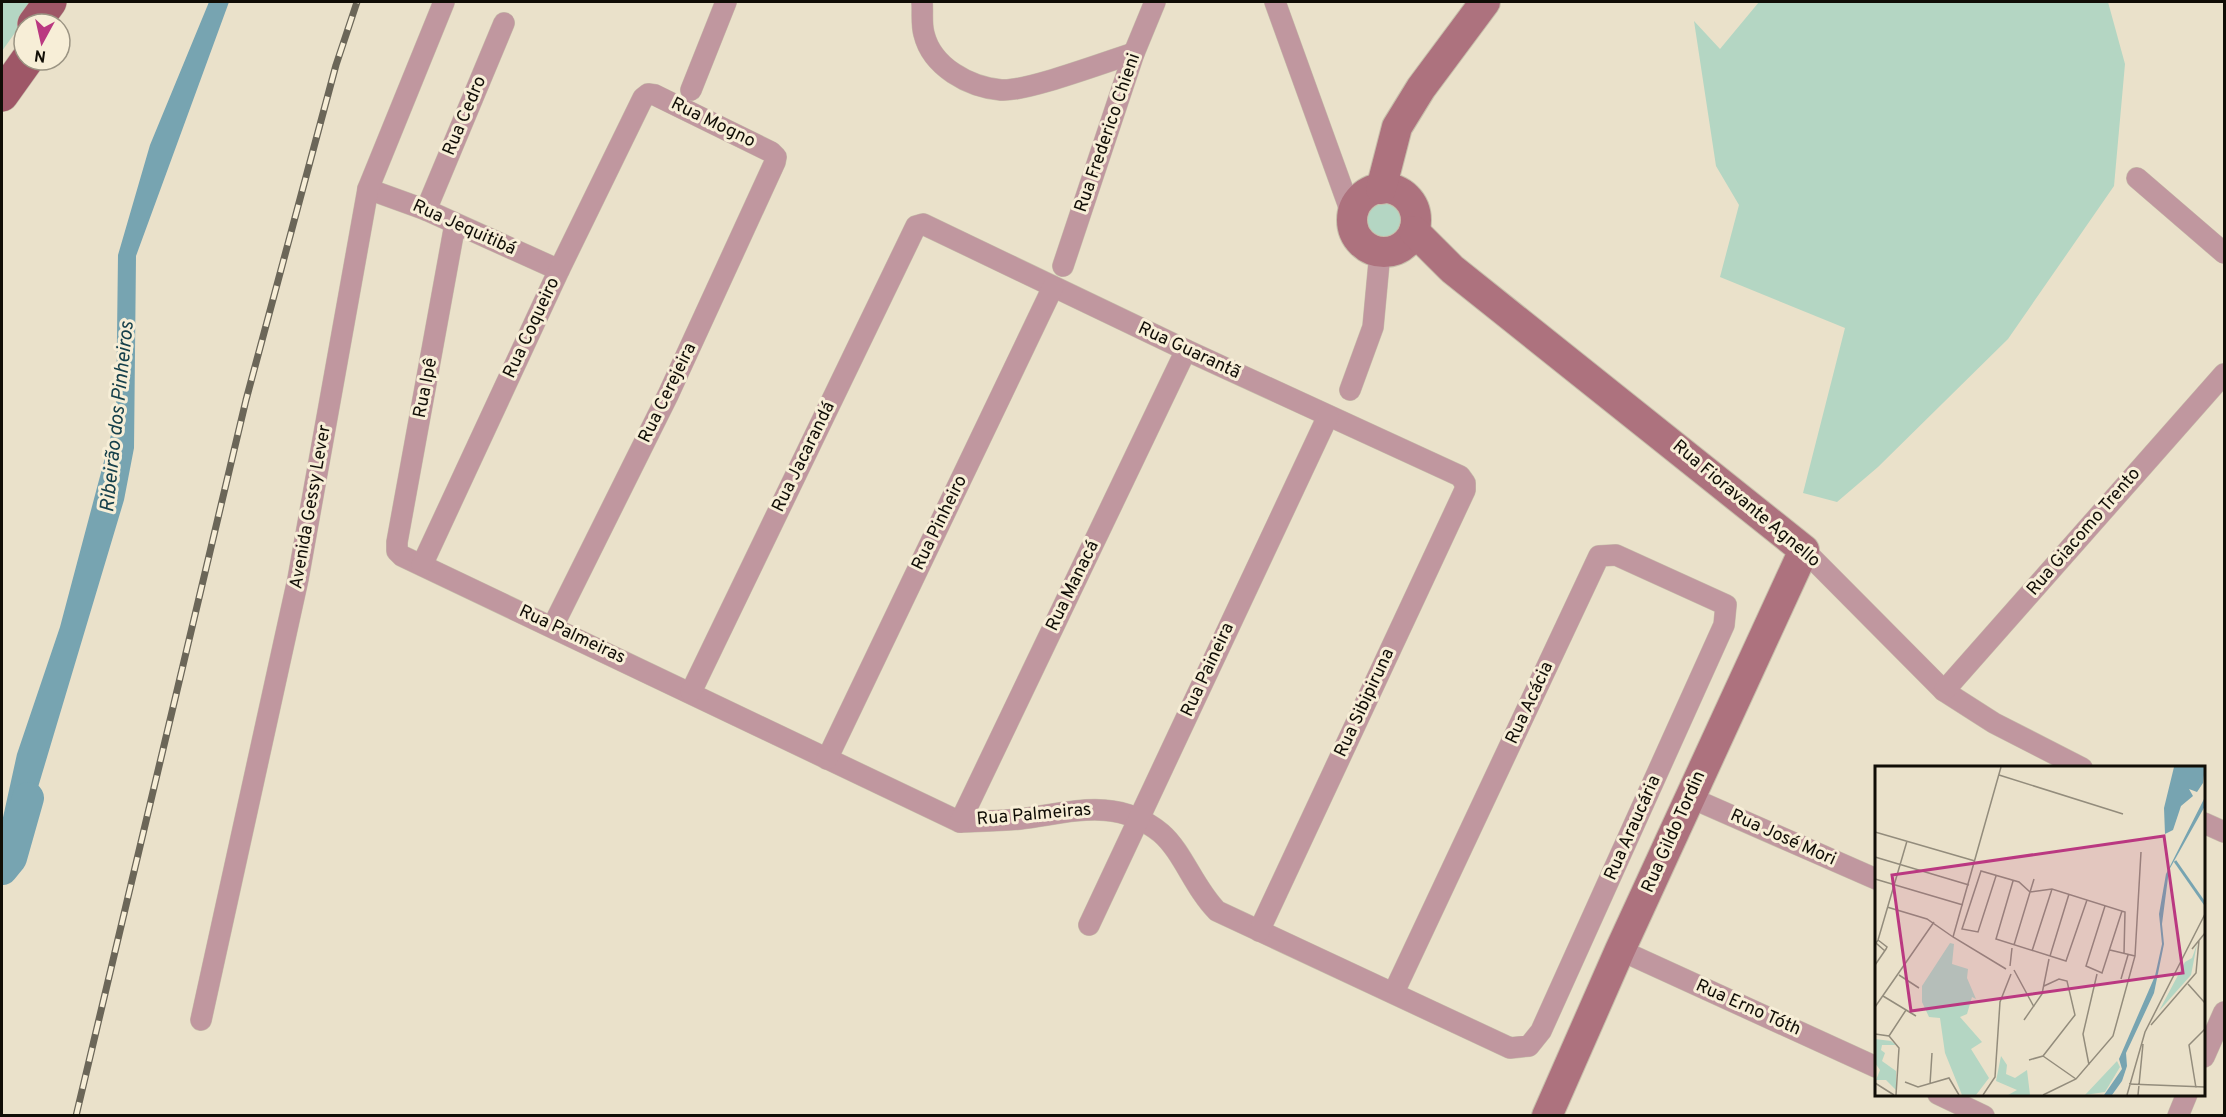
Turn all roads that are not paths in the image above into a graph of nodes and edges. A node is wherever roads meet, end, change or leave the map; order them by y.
1 (444, 2) edge
2 (726, 2) edge
3 (922, 2) edge
4 (1155, 2) edge
5 (1275, 2) edge
6 (1485, 2) edge
7 (504, 23) dead end
8 (1134, 53) junction
9 (12, 55) edge
10 (2, 69) edge
11 (18, 72) edge
12 (691, 90) dead end
13 (648, 94) joint
14 (2, 95) edge
15 (776, 157) joint
16 (2137, 178) dead end
17 (368, 189) junction
18 (1381, 189) junction
19 (426, 210) junction
20 (1352, 215) junction
21 (455, 224) junction
22 (919, 224) joint
23 (1414, 231) junction
24 (1380, 252) junction
25 (2224, 253) edge
26 (1064, 266) dead end
27 (559, 270) junction
28 (1053, 287) junction
29 (1186, 350) junction
30 (2224, 374) edge
31 (1350, 390) dead end
32 (1328, 416) junction
33 (1460, 476) joint
34 (1804, 550) junction
35 (397, 551) joint
36 (422, 565) junction
37 (1724, 625) joint
38 (553, 626) junction
39 (1944, 691) junction
40 (691, 692) junction
41 (827, 759) junction
42 (2078, 766) edge
43 (1689, 797) junction
44 (1137, 819) junction
45 (960, 822) junction
46 (2205, 823) edge
47 (2224, 832) edge
48 (1875, 879) edge
49 (1089, 925) dead end
50 (1259, 931) junction
51 (1620, 950) junction
52 (1394, 992) junction
53 (201, 1020) dead end
54 (2217, 1024) edge
55 (1541, 1031) joint
56 (2205, 1054) edge
57 (1875, 1066) edge
58 (1940, 1096) edge
59 (2187, 1096) edge
60 (1547, 1116) edge
61 (1984, 1116) edge
62 (2178, 1116) edge

1 - 17 street, Avenida Gessy Lever
2 - 12 street
3 - 8 street
4 - 8 street, Rua Frederico Chieni
5 - 20 street
6 - 18 main road
7 - 19 street, Rua Cedro
8 - 26 street, Rua Frederico Chieni
9 - 10 main road
11 - 14 main road
13 - 15 street, Rua Mogno
13 - 27 street, Rua Coqueiro
15 - 38 street, Rua Cerejeira
16 - 25 street
17 - 19 street, Rua Jequitibá
17 - 53 street, Avenida Gessy Lever
18 - 20 main road
18 - 23 main road
19 - 21 street, Rua Jequitibá
20 - 24 main road
21 - 27 street, Rua Jequitibá
21 - 35 street, Rua Ipê
22 - 28 street, Rua Guarantã
22 - 40 street, Rua Jacarandá
23 - 24 main road
23 - 34 main road, Rua Fioravante Agnello
24 - 31 street
27 - 36 street, Rua Coqueiro
28 - 29 street, Rua Guarantã
28 - 41 street, Rua Pinheiro
29 - 32 street, Rua Guarantã
29 - 45 street, Rua Manacá
30 - 39 street, Rua Giacomo Trento
32 - 33 street, Rua Guarantã
32 - 44 street, Rua Paineira
33 - 50 street, Rua Sibipiruna
34 - 39 street, Rua Fioravante Agnello
34 - 43 main road, Rua Gildo Tordin
35 - 36 street, Rua Palmeiras
36 - 38 street, Rua Palmeiras
37 - 52 street, Rua Acácia
37 - 55 street, Rua Araucária
38 - 40 street, Rua Palmeiras
39 - 42 street, Rua Fioravante Agnello
40 - 41 street, Rua Palmeiras
41 - 45 street, Rua Palmeiras
43 - 48 street, Rua José Mori
43 - 51 main road, Rua Gildo Tordin
44 - 45 street, Rua Palmeiras
44 - 49 street, Rua Paineira
44 - 50 street, Rua Palmeiras
46 - 47 street
50 - 52 street, Rua Palmeiras
51 - 57 street, Rua Erno Tóth
51 - 60 main road, Rua Gildo Tordin
52 - 55 street, Rua Palmeiras
54 - 56 street
58 - 61 street
59 - 62 street

